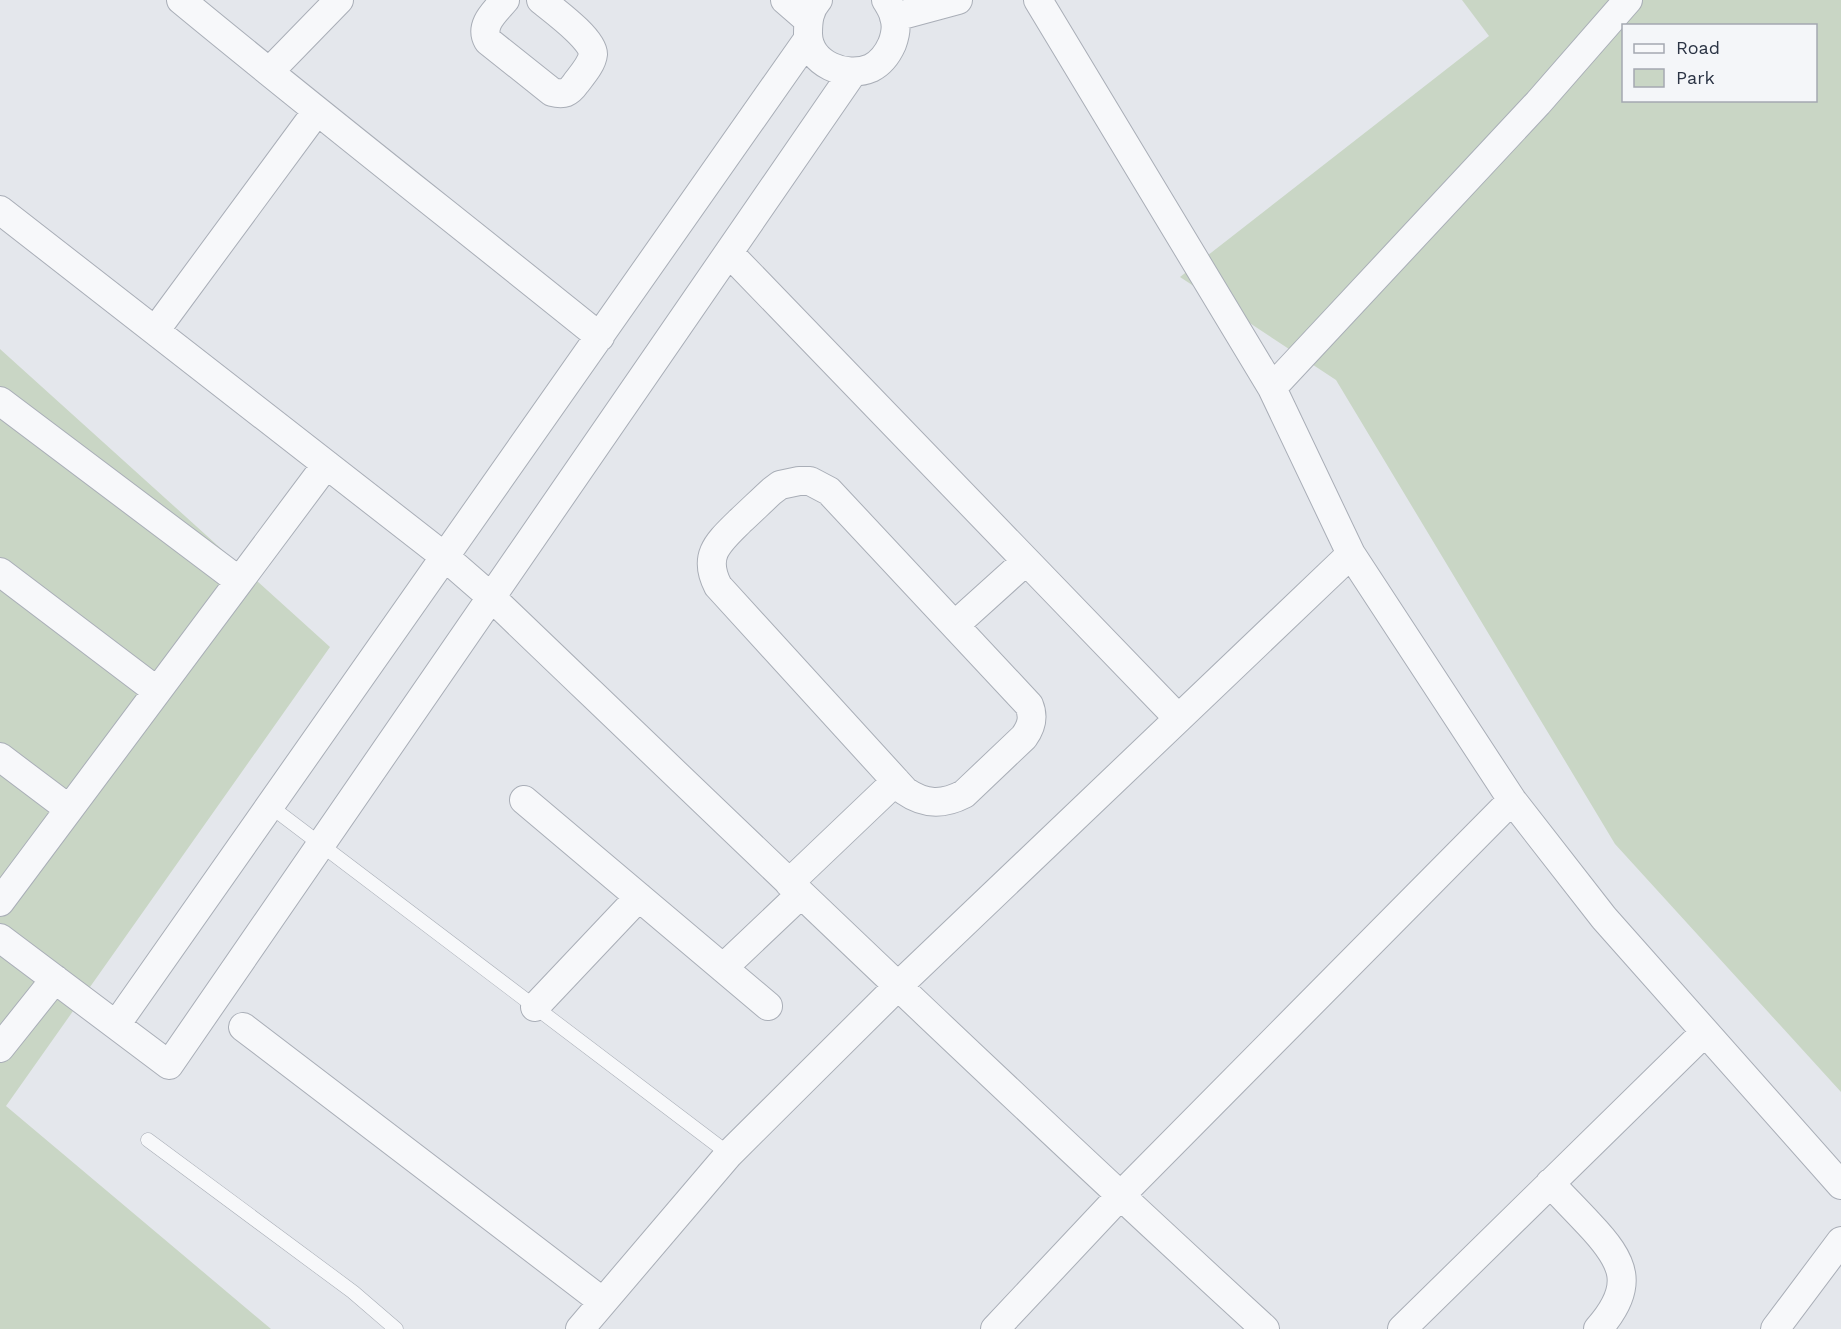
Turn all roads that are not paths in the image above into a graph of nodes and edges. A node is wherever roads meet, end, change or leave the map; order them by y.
1 (181, 0) edge
2 (339, 0) edge
3 (505, 0) edge
4 (541, 0) edge
5 (785, 0) edge
6 (958, 0) edge
7 (1038, 0) edge
8 (1628, 0) edge
9 (890, 8) edge
10 (812, 20) edge
11 (268, 72) junction
12 (853, 72) junction
13 (317, 111) junction
14 (0, 210) edge
15 (729, 253) junction
16 (155, 331) junction
17 (600, 337) junction
18 (1272, 388) junction
19 (0, 401) edge
20 (326, 465) junction
21 (1350, 554) junction
22 (445, 557) junction
23 (1026, 561) junction
24 (0, 572) edge
25 (239, 581) junction
26 (491, 597) junction
27 (955, 625) junction
28 (157, 691) junction
29 (1178, 718) junction
30 (0, 757) edge
31 (896, 782) junction
32 (524, 800) dead end
33 (1512, 800) junction
34 (270, 806) junction
35 (69, 809) junction
36 (321, 844) junction
37 (795, 889) junction
38 (639, 897) junction
39 (0, 902) edge
40 (0, 938) edge
41 (723, 968) junction
42 (55, 979) junction
43 (897, 987) junction
44 (768, 1006) dead end
45 (535, 1007) junction
46 (116, 1025) junction
47 (243, 1027) dead end
48 (1704, 1032) junction
49 (0, 1048) edge
50 (148, 1140) dead end
51 (729, 1154) junction
52 (1550, 1183) junction
53 (1841, 1185) edge
54 (1120, 1196) junction
55 (1841, 1241) edge
56 (603, 1302) junction
57 (396, 1329) edge
58 (580, 1329) edge
59 (995, 1329) edge
60 (1265, 1329) edge
61 (1402, 1329) edge
62 (1598, 1329) edge
63 (1775, 1329) edge

1 - 11 street
2 - 11 street
3 - 4 street
5 - 10 street
6 - 9 street
7 - 18 street
8 - 18 street
9 - 12 street
10 - 12 street
10 - 17 street
11 - 13 street
12 - 15 street
13 - 16 street
13 - 17 street
14 - 16 street
15 - 23 street
15 - 26 street
16 - 20 street
17 - 22 street
18 - 21 street
19 - 25 street
20 - 22 street
20 - 25 street
21 - 29 street
21 - 33 street
22 - 26 street
22 - 34 street
23 - 27 street
23 - 29 street
24 - 28 street
25 - 28 street
26 - 36 street
26 - 37 street
27 - 31 street
27 - 31 street
28 - 35 street
29 - 43 street
30 - 35 street
31 - 37 street
32 - 38 street
33 - 48 street
33 - 54 street
34 - 36 lane
34 - 46 street
35 - 39 street
36 - 45 lane
36 - 46 street
37 - 41 street
37 - 43 street
38 - 41 street
38 - 45 street
40 - 42 street
41 - 44 street
42 - 46 street
42 - 49 street
43 - 51 street
43 - 54 street
45 - 51 lane
47 - 56 street
48 - 52 street
48 - 53 street
50 - 57 lane
51 - 56 street
52 - 61 street
52 - 62 street
54 - 59 street
54 - 60 street
55 - 63 street
56 - 58 street

